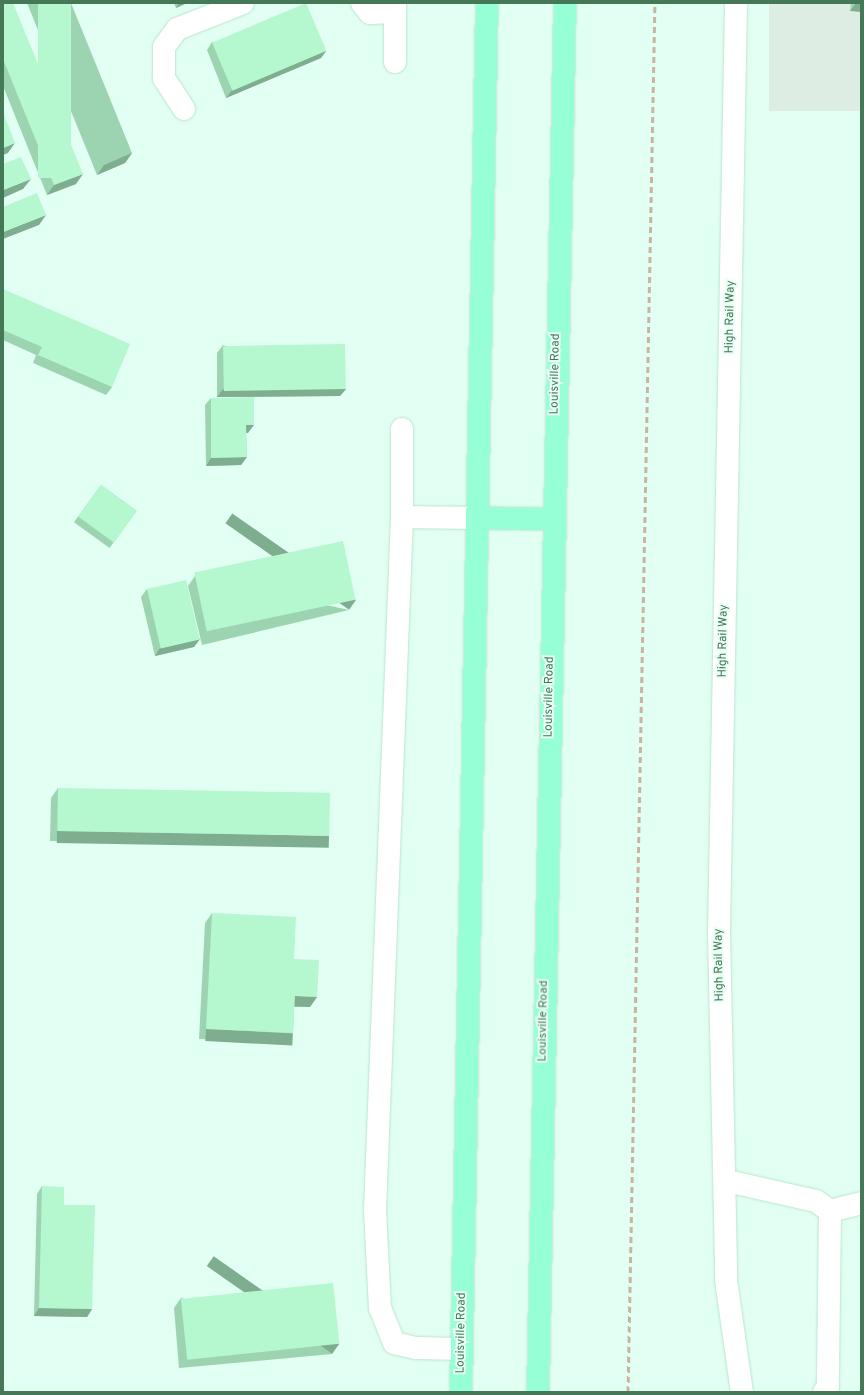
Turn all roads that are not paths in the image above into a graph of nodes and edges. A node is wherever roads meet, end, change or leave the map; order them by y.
1 (243, 3) edge
2 (362, 3) edge
3 (487, 3) edge
4 (564, 3) edge
5 (736, 3) edge
6 (395, 8) edge
7 (395, 62) dead end
8 (184, 109) dead end
9 (402, 429) dead end
10 (402, 517) junction
11 (478, 518) junction
12 (553, 519) junction
13 (727, 1181) junction
14 (861, 1203) edge
15 (830, 1211) junction
16 (462, 1349) junction
17 (461, 1392) edge
18 (538, 1392) edge
19 (742, 1392) edge
20 (824, 1392) edge

1 - 8 street
2 - 6 street
3 - 11 main road, Louisville Road
4 - 12 main road, Louisville Road
5 - 13 street, High Rail Way
6 - 7 street
9 - 10 street
10 - 11 street
10 - 16 street
11 - 12 main road
11 - 16 main road, Louisville Road
12 - 18 main road, Louisville Road
13 - 15 street
13 - 19 street, High Rail Way
14 - 15 street
15 - 20 street
16 - 17 main road, Louisville Road

